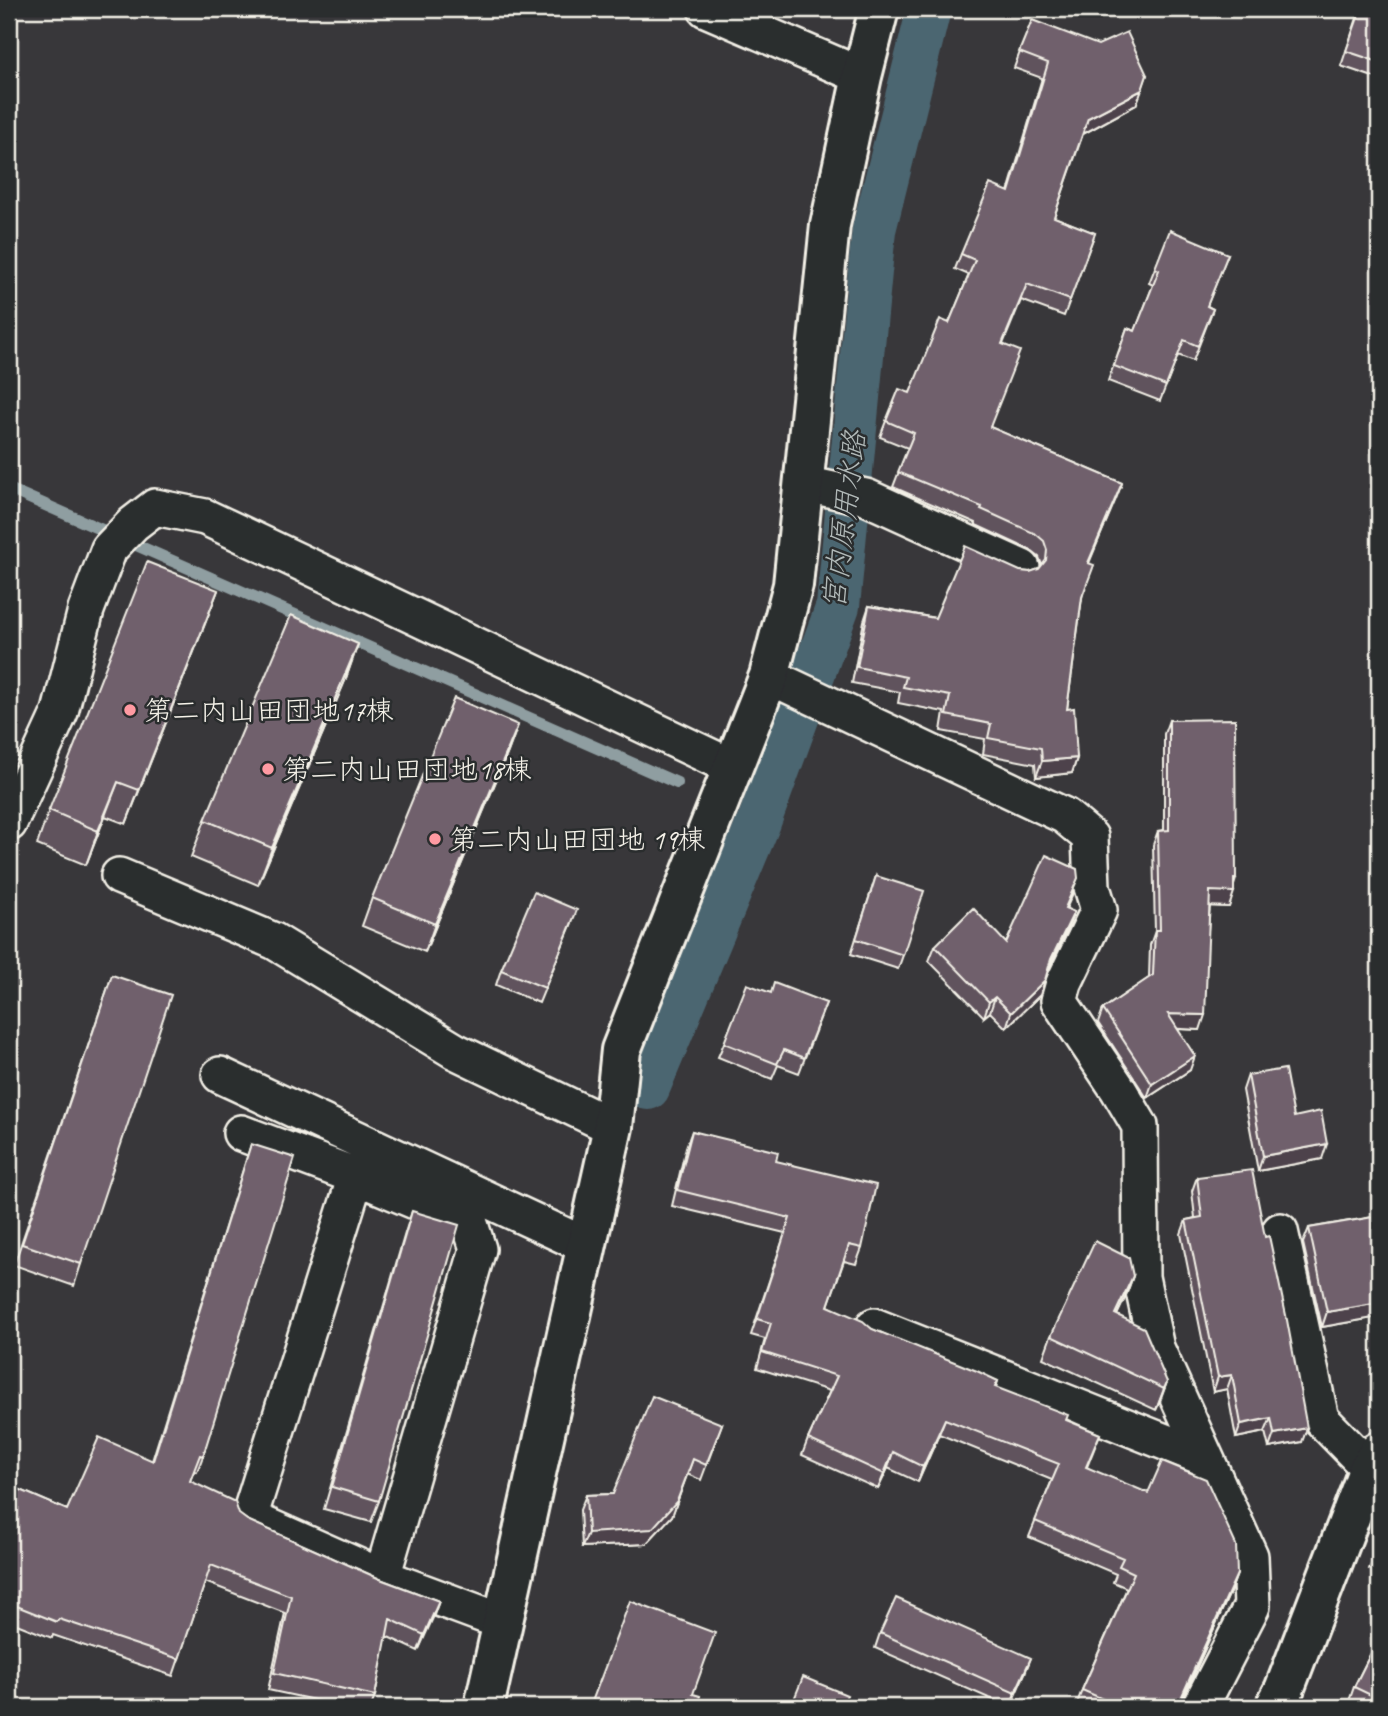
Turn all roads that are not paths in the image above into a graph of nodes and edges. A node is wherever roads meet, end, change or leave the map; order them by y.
1 (706, 9) edge
2 (879, 9) edge
3 (862, 76) junction
4 (815, 485) junction
5 (1022, 568) edge
6 (778, 680) junction
7 (732, 767) junction
8 (9, 823) edge
9 (119, 876) dead end
10 (220, 1075) dead end
11 (614, 1127) junction
12 (241, 1133) dead end
13 (356, 1176) junction
14 (1280, 1231) dead end
15 (587, 1246) junction
16 (874, 1326) dead end
17 (1205, 1458) junction
18 (1374, 1459) edge
19 (382, 1577) junction
20 (503, 1622) junction
21 (484, 1707) edge
22 (1200, 1707) edge
23 (1275, 1707) edge

1 - 3 street
2 - 3 street
3 - 4 street
4 - 5 street
4 - 6 street
6 - 7 street
6 - 17 street
7 - 8 street
7 - 11 street
9 - 11 street
10 - 15 street
11 - 15 street
12 - 13 street
13 - 19 street
13 - 19 street
14 - 18 street
15 - 20 street
16 - 17 street
17 - 22 street
18 - 23 street
19 - 20 street
20 - 21 street

